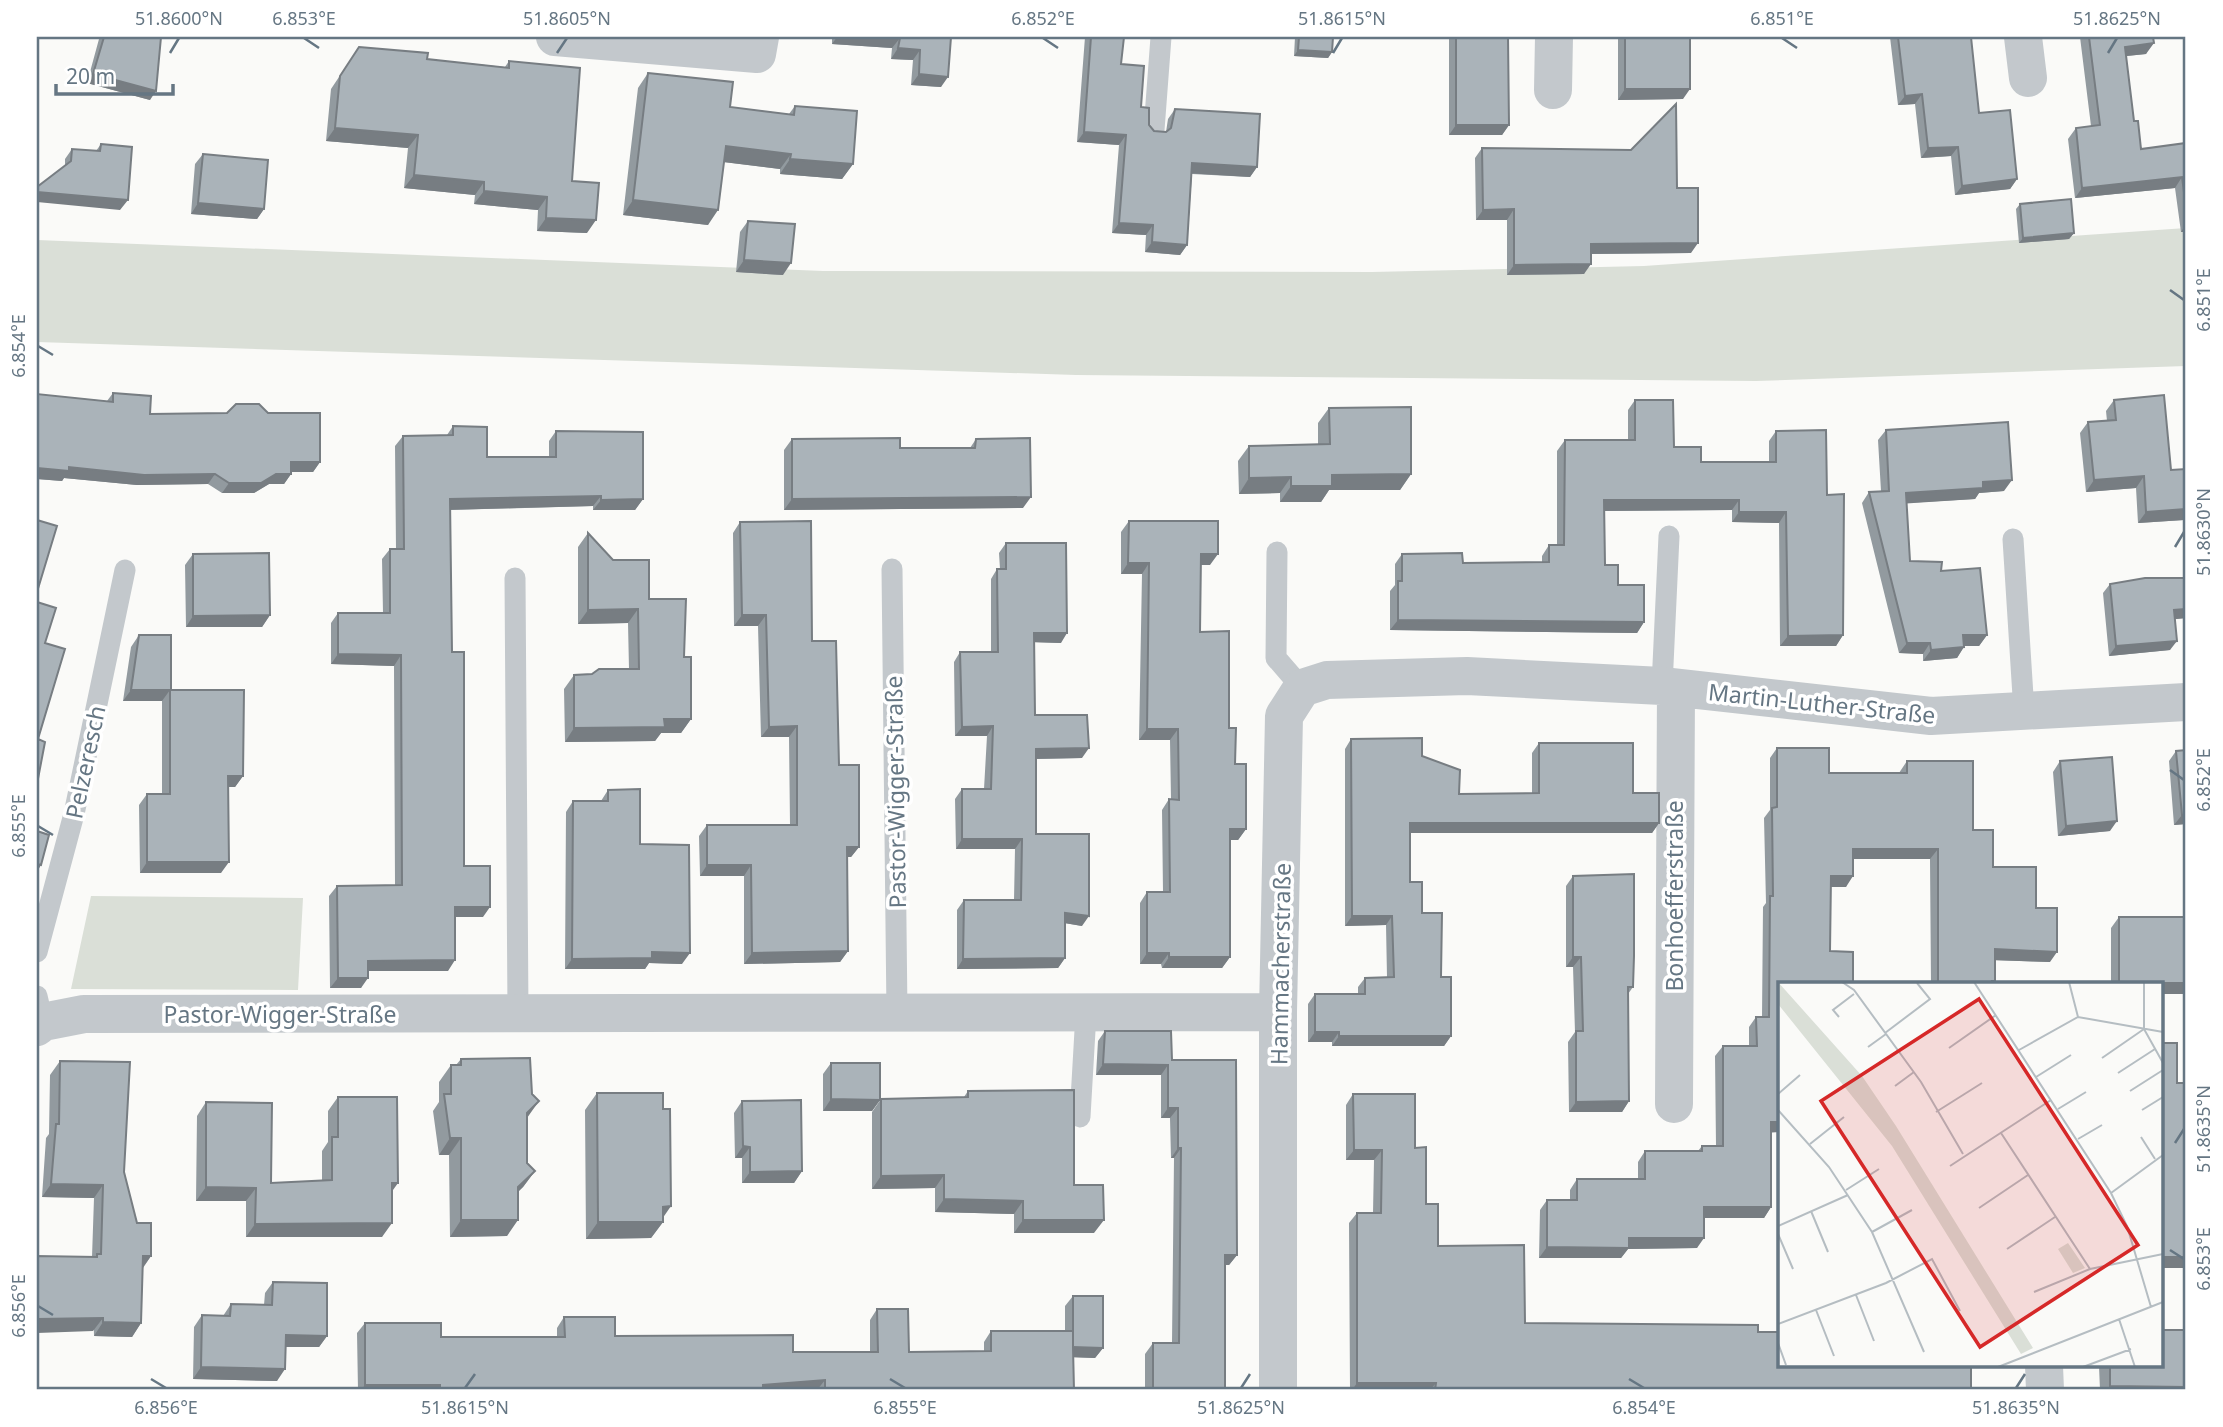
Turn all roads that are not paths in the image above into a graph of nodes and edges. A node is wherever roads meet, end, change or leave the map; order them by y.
1 (555, 37) edge
2 (760, 37) edge
3 (1161, 37) edge
4 (1553, 37) edge
5 (2023, 37) edge
6 (2028, 78) dead end
7 (1553, 90) dead end
8 (1154, 130) edge
9 (1669, 537) dead end
10 (2013, 539) dead end
11 (1277, 552) dead end
12 (892, 569) dead end
13 (125, 570) dead end
14 (515, 578) dead end
15 (1669, 687) junction
16 (1302, 688) junction
17 (2186, 702) edge
18 (2024, 712) junction
19 (37, 952) edge
20 (1278, 1012) junction
21 (518, 1013) junction
22 (1086, 1013) junction
23 (897, 1014) junction
24 (39, 1015) edge
25 (1674, 1104) dead end
26 (1080, 1117) dead end
27 (2044, 1368) edge
28 (1278, 1390) edge
29 (2045, 1390) edge

1 - 2 street
3 - 8 lane
4 - 7 street
5 - 6 street
9 - 15 lane
10 - 18 lane
11 - 16 lane
12 - 23 lane, Pastor-Wigger-Straße
13 - 19 lane, Pelzeresch
14 - 21 lane
15 - 16 street, Martin-Luther-Straße
15 - 18 street, Martin-Luther-Straße
15 - 25 street, Bonhoefferstraße
16 - 20 street, Hammacherstraße
17 - 18 street, Martin-Luther-Straße
20 - 22 street, Pastor-Wigger-Straße
20 - 28 street, Hammacherstraße
21 - 23 street, Pastor-Wigger-Straße
21 - 24 street, Pastor-Wigger-Straße
22 - 23 street, Pastor-Wigger-Straße
22 - 26 lane
27 - 29 street

